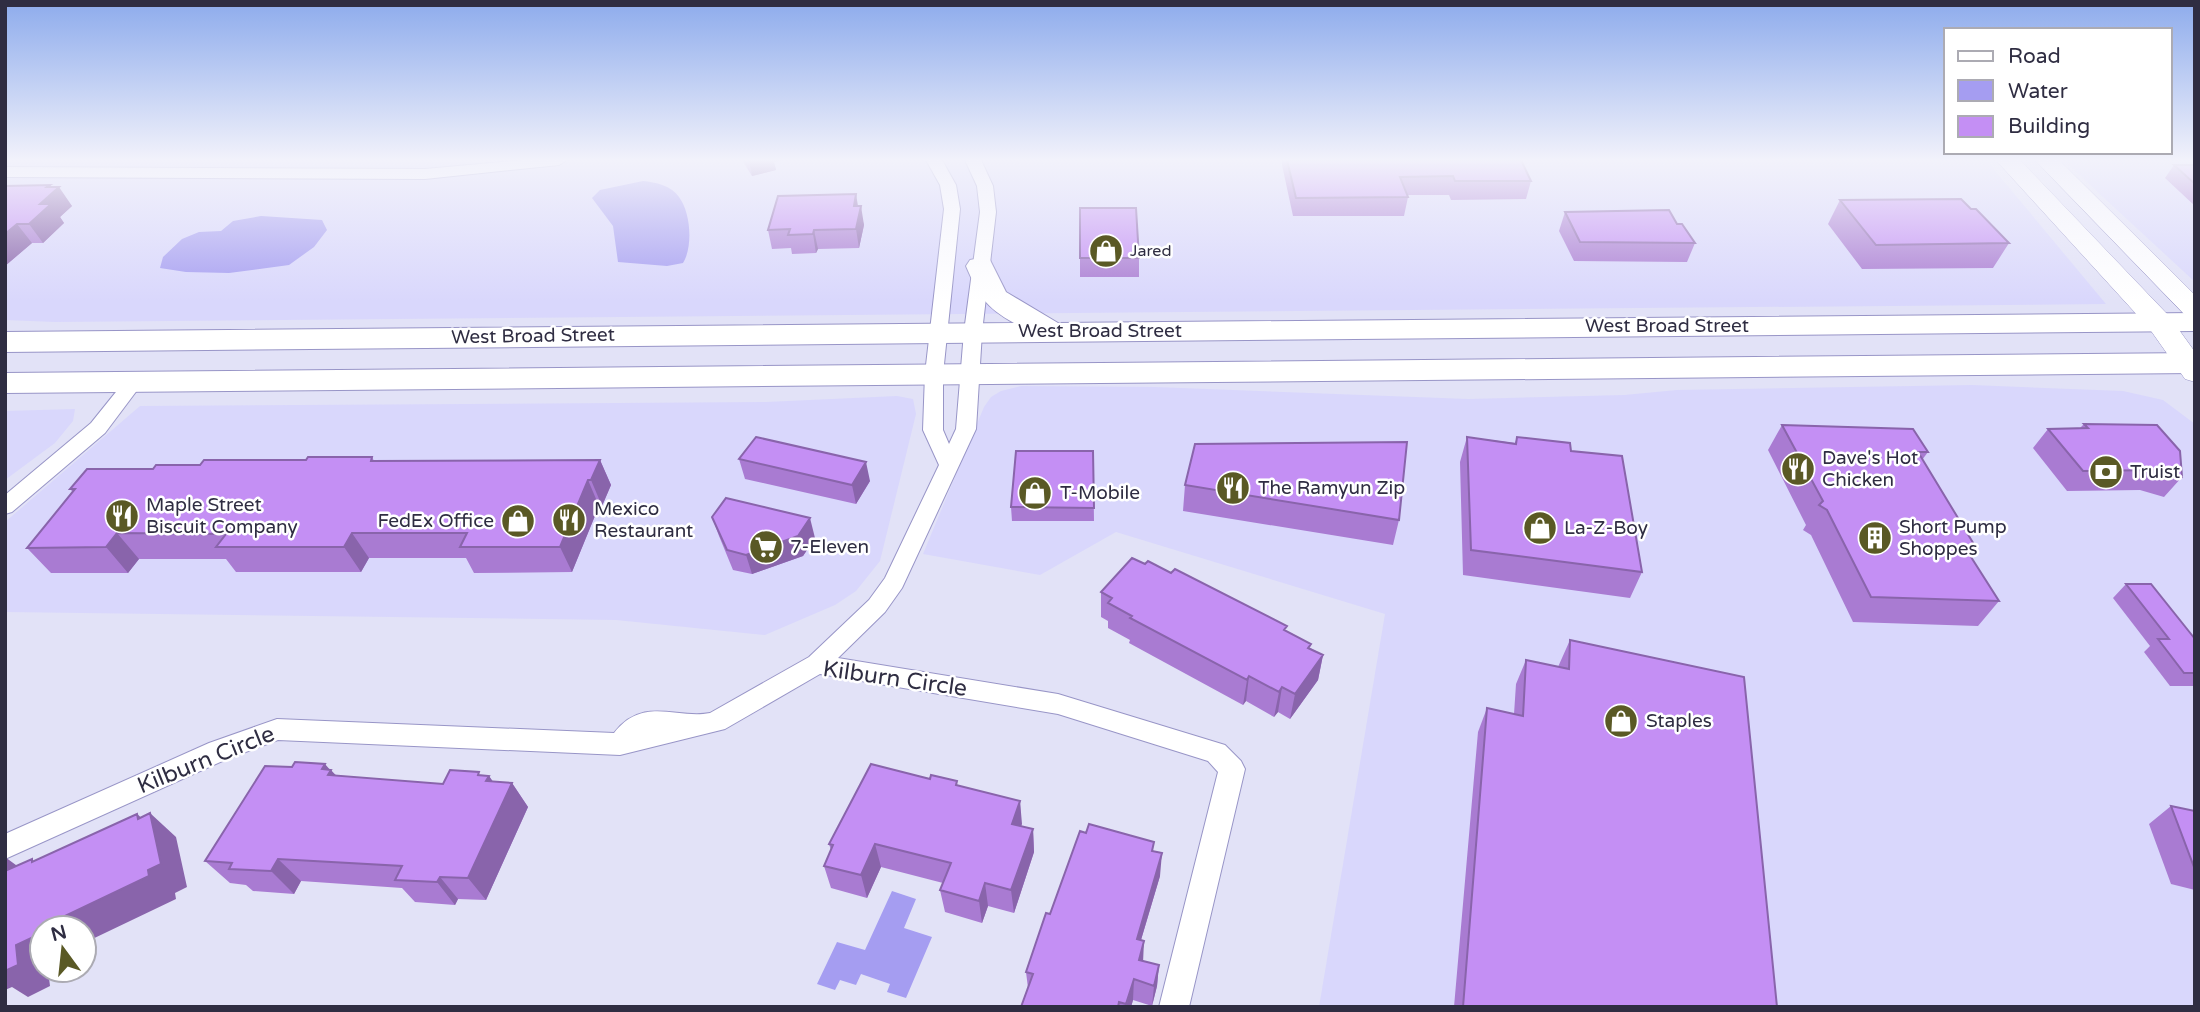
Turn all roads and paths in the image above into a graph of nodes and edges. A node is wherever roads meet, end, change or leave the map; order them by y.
1 (952, 207) edge
2 (987, 207) edge
3 (2051, 207) edge
4 (2093, 207) edge
5 (980, 266) junction
6 (2195, 310) edge
7 (2159, 322) junction
8 (2195, 322) edge
9 (1050, 331) junction
10 (938, 332) junction
11 (973, 332) junction
12 (5, 342) edge
13 (2193, 366) edge
14 (934, 374) junction
15 (970, 374) junction
16 (135, 381) junction
17 (5, 383) edge
18 (948, 465) junction
19 (5, 507) edge
20 (817, 664) junction
21 (5, 847) edge
22 (1174, 1007) edge

1 - 10 street
2 - 5 street
3 - 7 main road
4 - 6 main road
5 - 9 main road
5 - 11 street
7 - 8 main road, West Broad Street
7 - 9 main road, West Broad Street
7 - 13 main road
9 - 11 main road, West Broad Street
10 - 11 main road, West Broad Street
10 - 12 main road, West Broad Street
10 - 14 street
11 - 15 street
13 - 15 main road
14 - 15 main road
14 - 16 main road
14 - 18 street
15 - 18 street
16 - 17 main road
16 - 19 street
18 - 20 street
20 - 21 street, Kilburn Circle
20 - 22 street, Kilburn Circle

